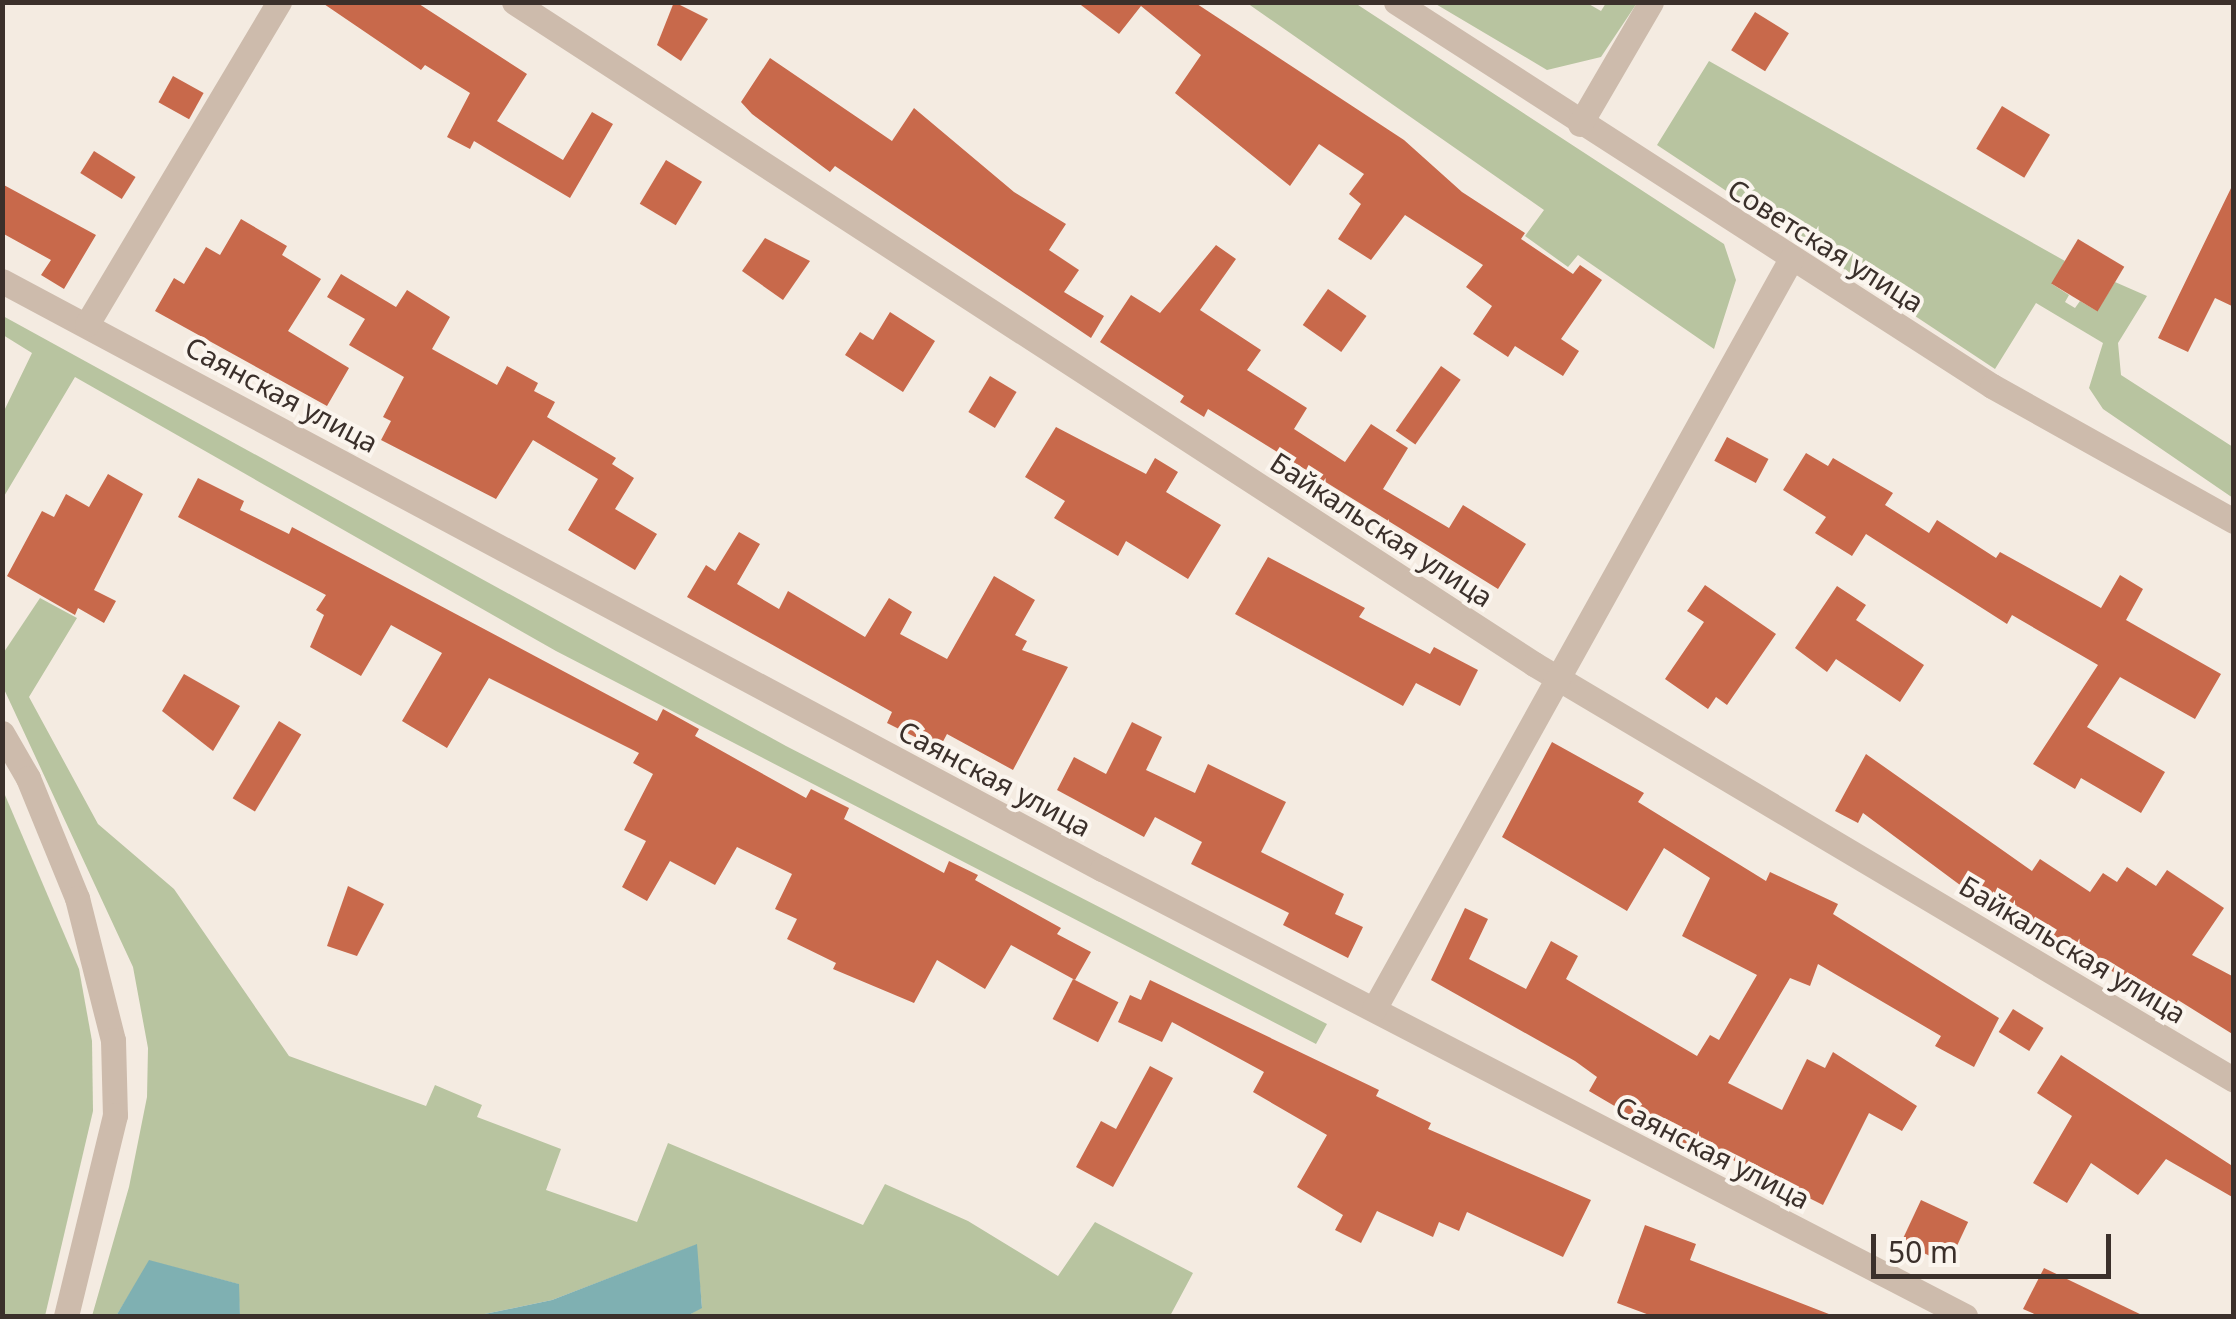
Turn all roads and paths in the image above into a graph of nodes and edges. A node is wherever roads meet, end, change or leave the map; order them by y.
1 (279, 2) edge
2 (514, 2) edge
3 (1396, 2) edge
4 (1651, 2) edge
5 (1580, 124) junction
6 (1791, 258) junction
7 (2, 281) edge
8 (87, 324) junction
9 (2234, 520) edge
10 (1558, 675) junction
11 (2, 733) edge
12 (1374, 1010) junction
13 (2234, 1080) edge
14 (66, 1316) edge
15 (1965, 1316) edge

1 - 8 street
2 - 10 street, Байкальская улица
3 - 5 street, Советская улица
4 - 5 street
5 - 6 street, Советская улица
6 - 9 street, Советская улица
6 - 10 street
7 - 8 street, Саянская улица
8 - 12 street, Саянская улица
10 - 12 street
10 - 13 street, Байкальская улица
11 - 14 street
12 - 15 street, Саянская улица

